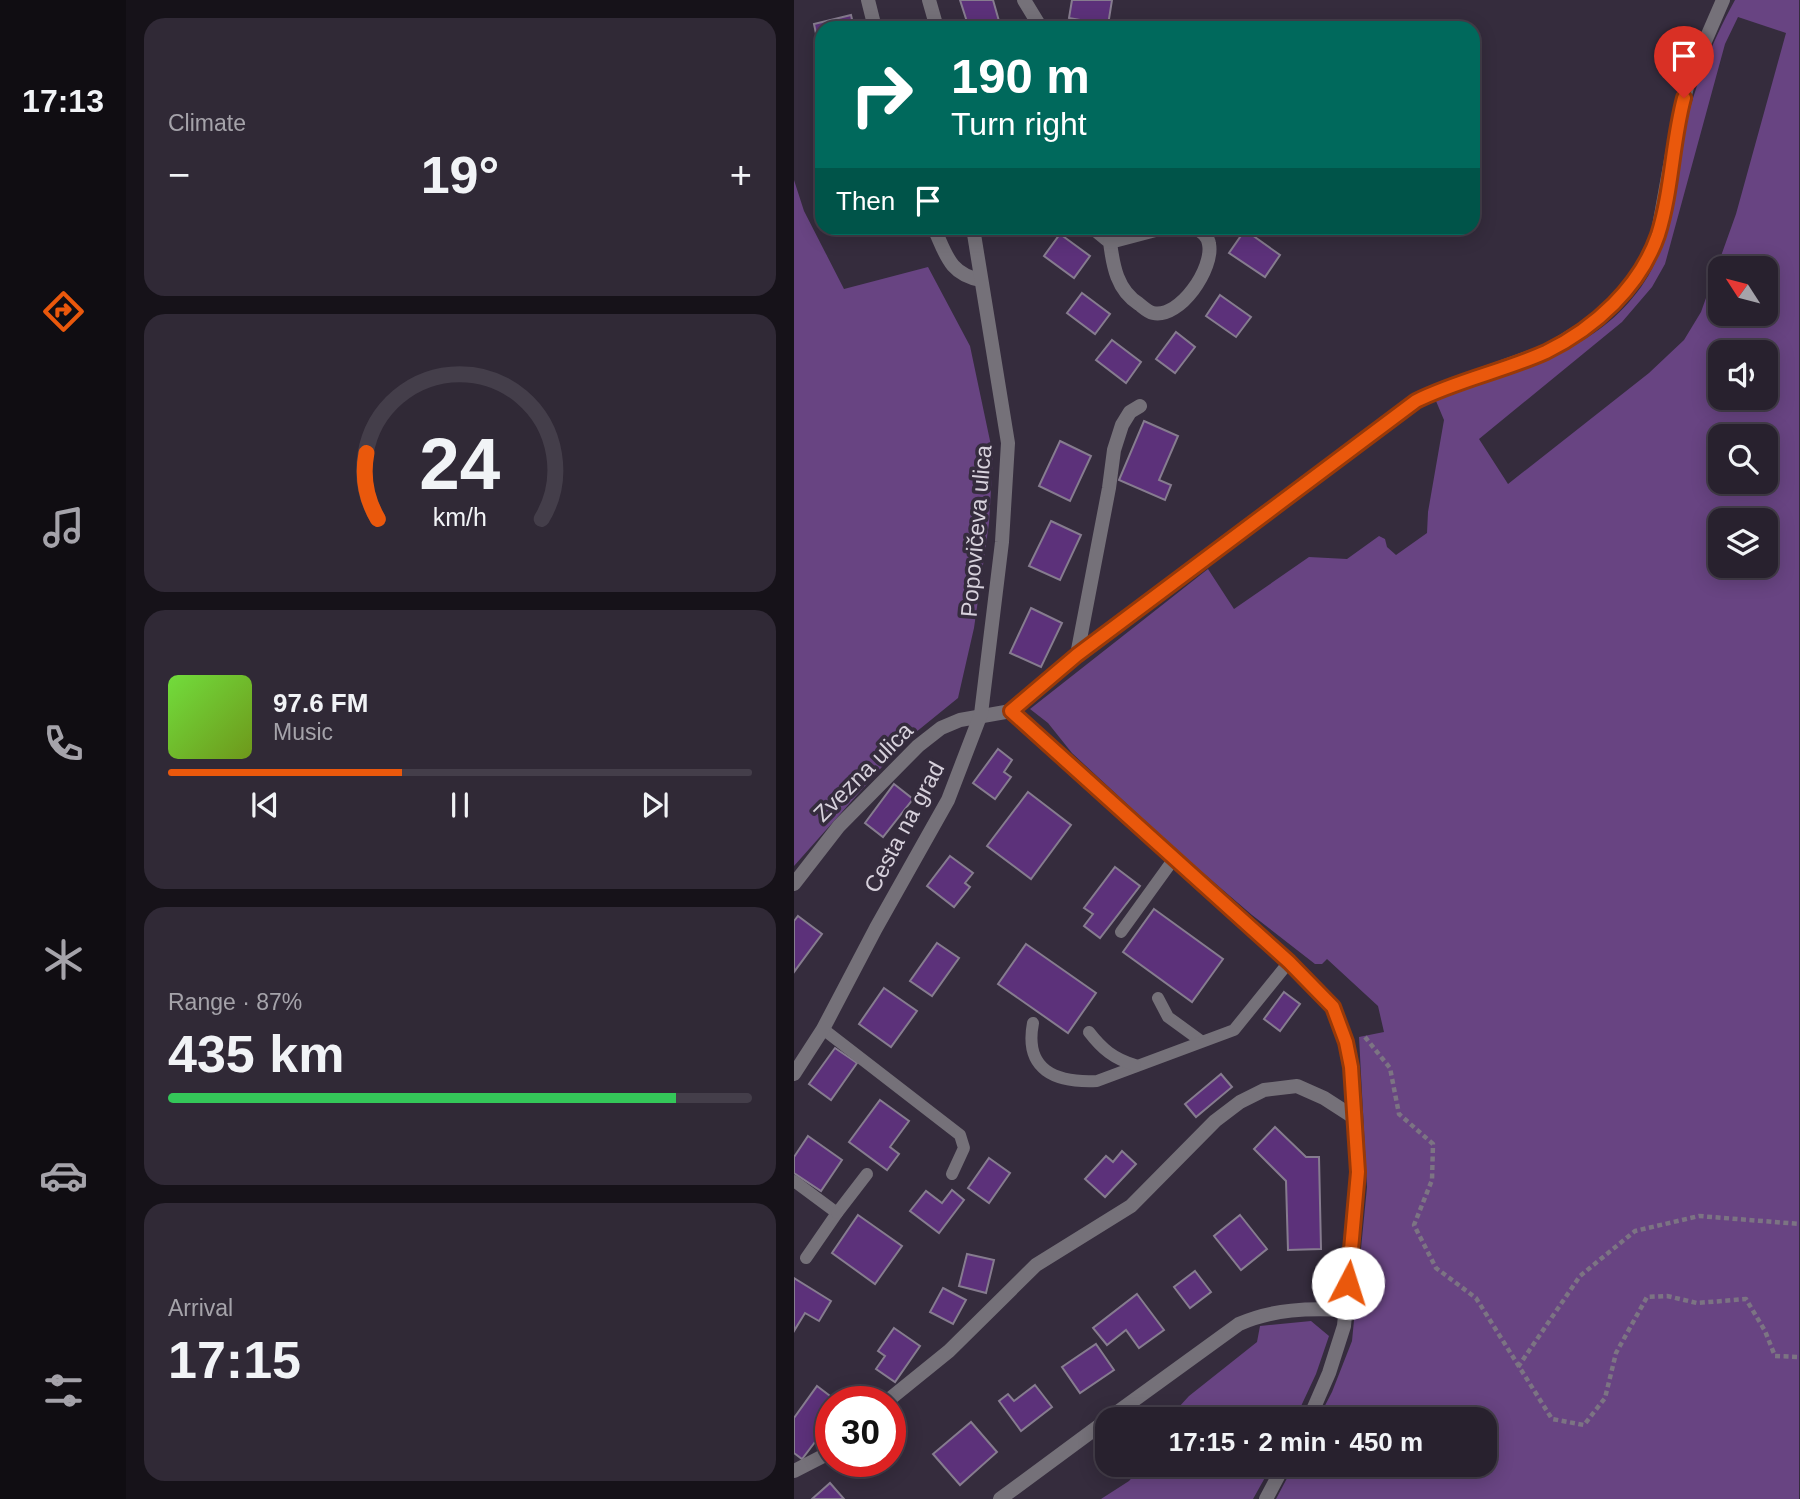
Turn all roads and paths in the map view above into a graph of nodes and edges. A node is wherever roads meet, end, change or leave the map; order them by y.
1 (868, 0) edge
2 (929, 0) edge
3 (1024, 0) edge
4 (1723, 0) edge
5 (873, 21) edge
6 (935, 21) edge
7 (1037, 21) edge
8 (938, 235) edge
9 (974, 235) edge
10 (1102, 235) edge
11 (1136, 235) edge
12 (1205, 235) edge
13 (1110, 242) junction
14 (981, 280) junction
15 (1140, 406) dead end
16 (1077, 655) junction
17 (1011, 711) junction
18 (981, 714) junction
19 (1173, 860) junction
20 (794, 884) edge
21 (1121, 932) dead end
22 (1289, 962) junction
23 (1158, 998) dead end
24 (1033, 1023) dead end
25 (1358, 1028) dead end
26 (823, 1029) junction
27 (1089, 1032) dead end
28 (1201, 1041) junction
29 (1135, 1065) junction
30 (794, 1074) edge
31 (1355, 1118) junction
32 (867, 1174) dead end
33 (952, 1174) dead end
34 (794, 1181) edge
35 (837, 1213) junction
36 (1800, 1224) edge
37 (806, 1258) dead end
38 (1345, 1310) junction
39 (1800, 1357) edge
40 (1518, 1367) junction
41 (906, 1386) edge
42 (1125, 1407) edge
43 (1315, 1407) edge
44 (1095, 1429) edge
45 (815, 1460) edge
46 (794, 1471) edge
47 (1278, 1477) edge
48 (1000, 1499) edge
49 (1266, 1499) edge

1 - 5 street
2 - 6 street
3 - 7 street
4 - 16 street
8 - 14 street
9 - 14 street, Popovičeva ulica
10 - 13 street
11 - 13 street
12 - 13 street
14 - 18 street, Popovičeva ulica
15 - 16 street
16 - 17 street
17 - 18 street
17 - 19 street
18 - 20 street, Zvezna ulica
18 - 26 street, Cesta na grad
19 - 21 lane
19 - 22 street
22 - 28 lane
22 - 31 street
23 - 28 lane
24 - 29 lane
25 - 40 path
26 - 30 street, Cesta na grad
26 - 33 lane
27 - 29 lane
28 - 29 lane
31 - 38 street
31 - 41 street
32 - 35 lane
34 - 35 lane
35 - 37 lane
36 - 40 path
38 - 42 street
38 - 43 street
39 - 40 path
44 - 48 street
45 - 46 street
47 - 49 street

